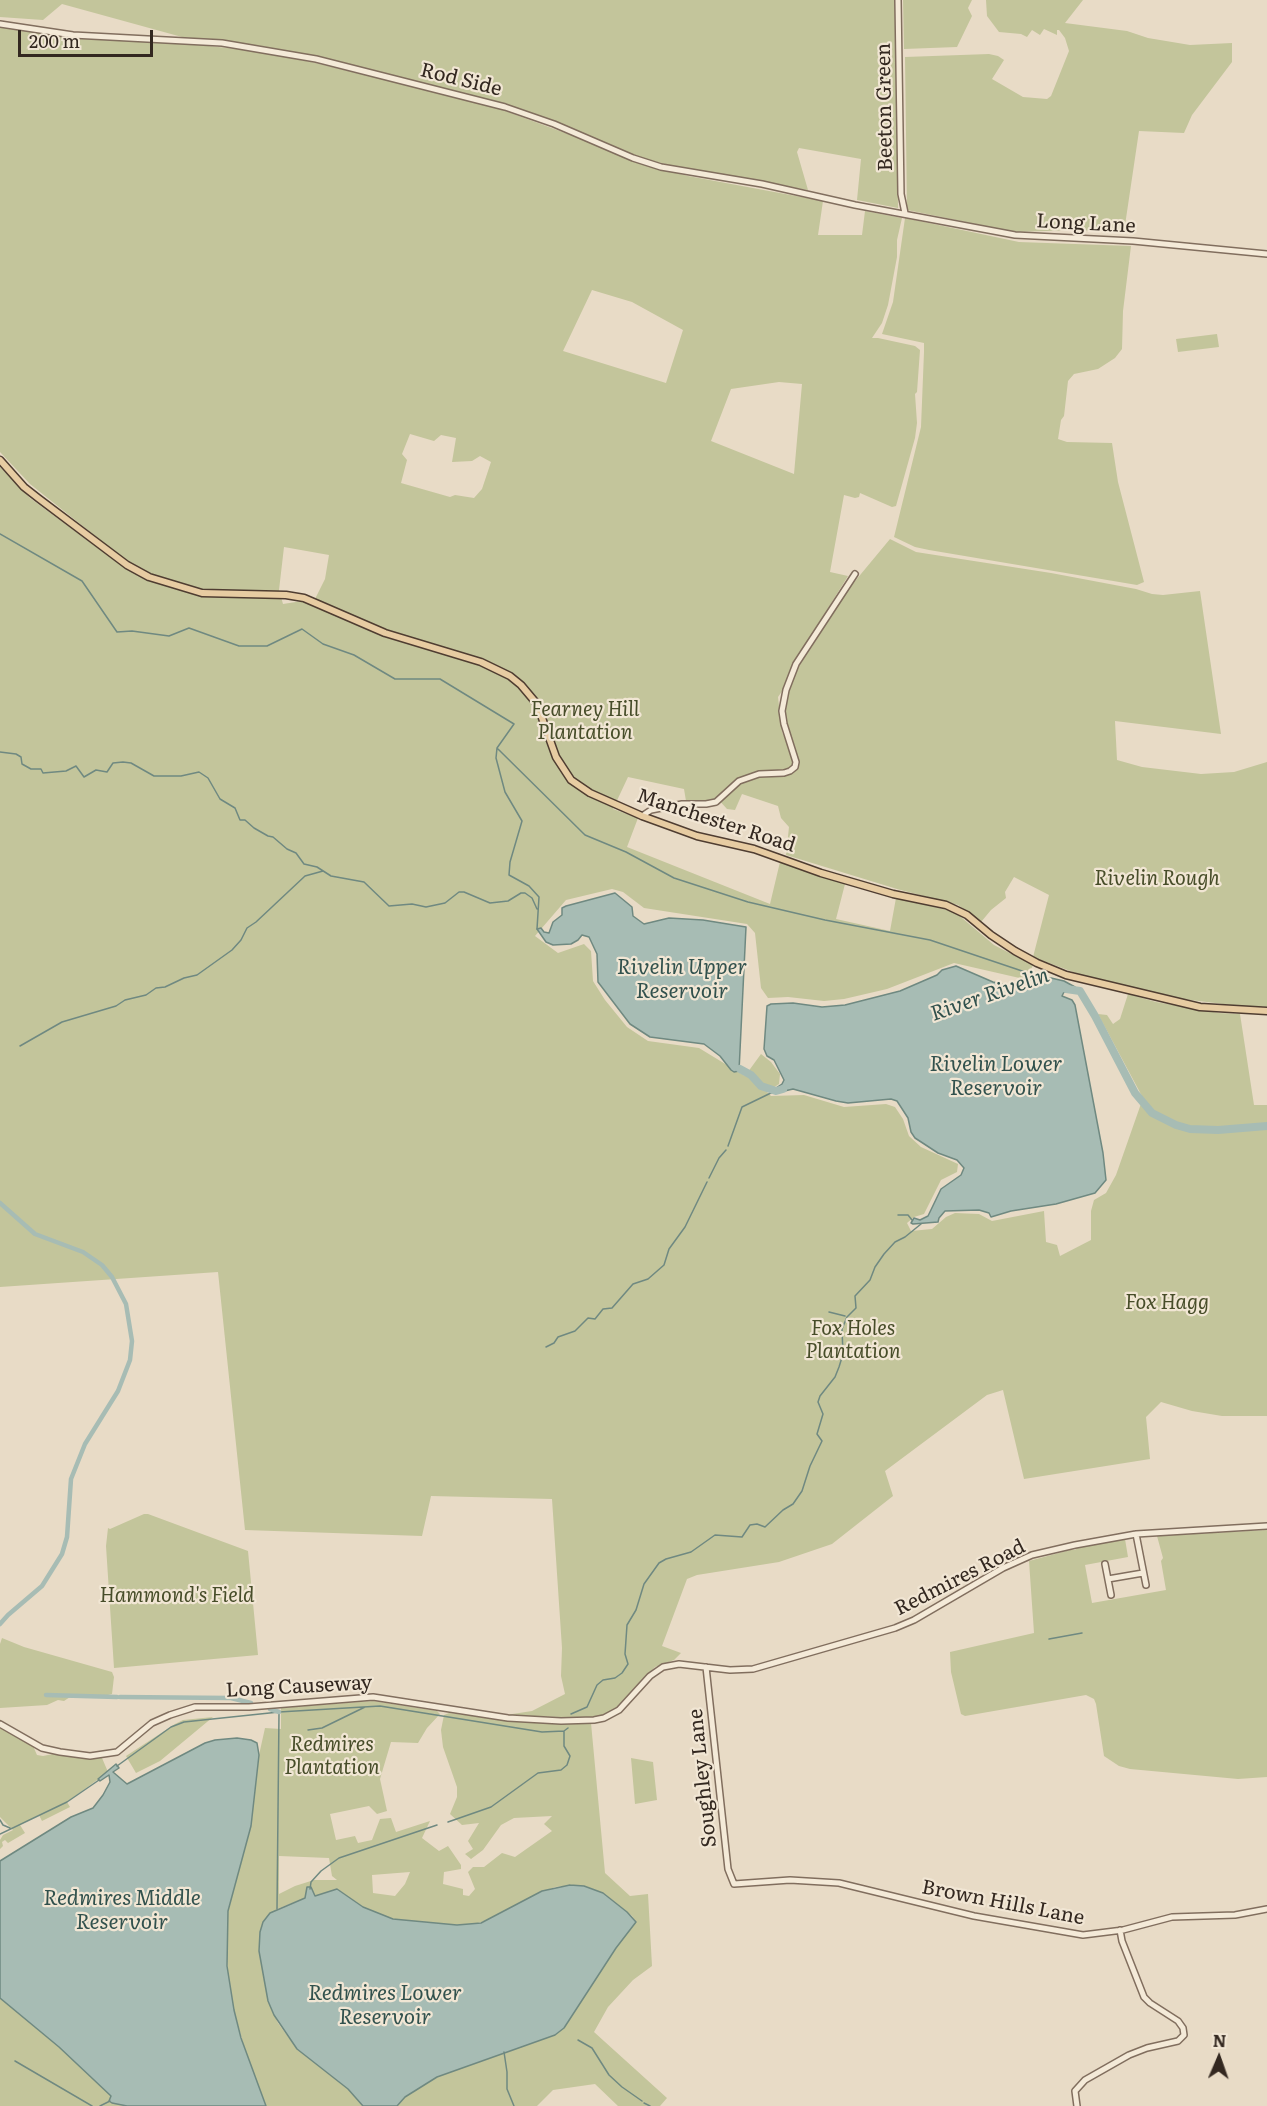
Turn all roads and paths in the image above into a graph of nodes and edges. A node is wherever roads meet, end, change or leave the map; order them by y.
1 (898, 0) edge
2 (0, 24) edge
3 (905, 213) junction
4 (1267, 254) edge
5 (0, 460) edge
6 (855, 574) dead end
7 (642, 816) junction
8 (1267, 1011) edge
9 (1267, 1526) edge
10 (1136, 1534) junction
11 (1105, 1564) dead end
12 (1143, 1573) junction
13 (1108, 1579) junction
14 (1146, 1585) dead end
15 (1111, 1595) dead end
16 (706, 1667) junction
17 (0, 1724) edge
18 (734, 1884) joint
19 (1267, 1909) edge
20 (1120, 1930) junction
21 (1077, 2106) edge

1 - 3 street, Beeton Green
2 - 3 street, Rod Side
3 - 4 street, Long Lane
5 - 7 main road, Manchester Road
6 - 7 street
7 - 8 main road, Manchester Road
9 - 10 street, Redmires Road
10 - 12 street
10 - 16 street, Redmires Road
11 - 13 street
12 - 13 street
12 - 14 street
13 - 15 street
16 - 17 street, Long Causeway
16 - 18 street, Soughley Lane
18 - 20 street, Brown Hills Lane
19 - 20 street, Brown Hills Lane
20 - 21 street

